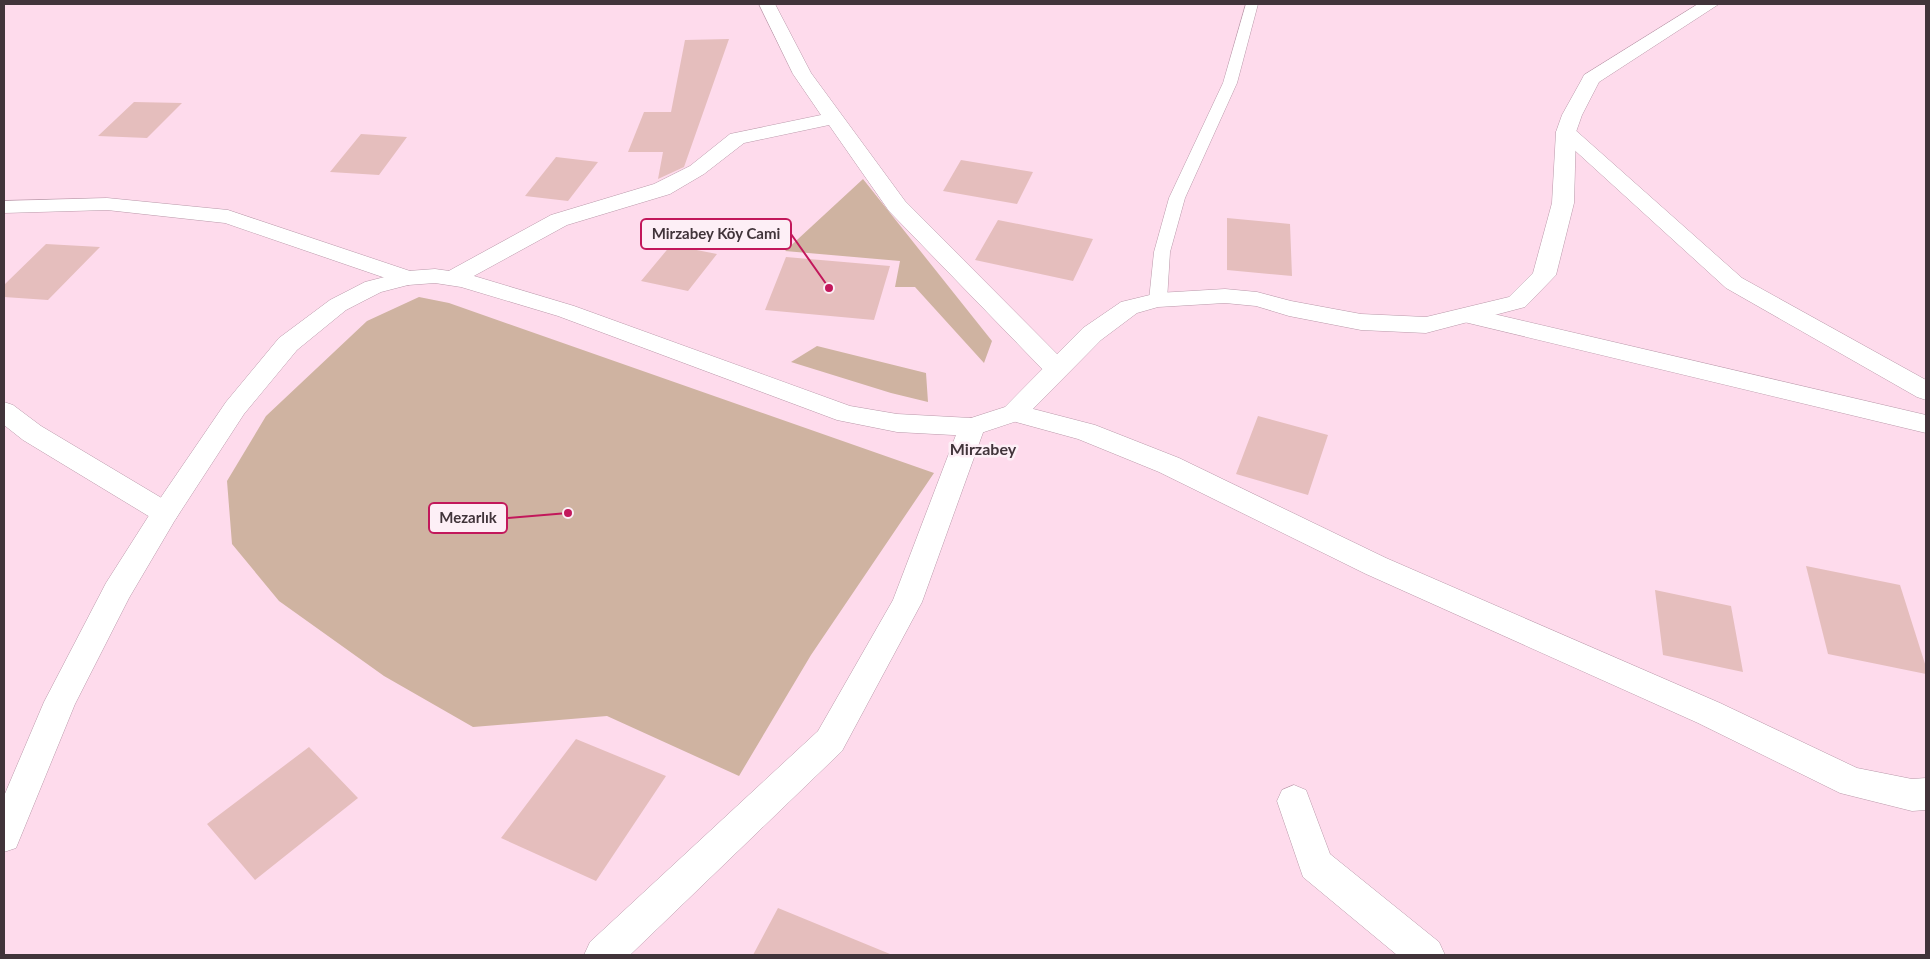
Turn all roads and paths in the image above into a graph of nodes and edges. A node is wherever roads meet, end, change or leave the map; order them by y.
1 (767, 4) edge
2 (1252, 4) edge
3 (1710, 4) edge
4 (833, 118) junction
5 (1566, 132) junction
6 (4, 208) edge
7 (408, 278) junction
8 (453, 278) junction
9 (1158, 300) junction
10 (1468, 316) junction
11 (1057, 370) junction
12 (1926, 391) edge
13 (4, 411) edge
14 (1014, 413) junction
15 (1926, 424) edge
16 (972, 427) junction
17 (165, 513) junction
18 (1294, 801) dead end
19 (1922, 801) edge
20 (4, 836) edge
21 (603, 955) edge
22 (1426, 955) edge

1 - 4 street
2 - 9 lane
3 - 5 street
4 - 8 street
4 - 11 street
5 - 10 street
5 - 12 street
6 - 7 street
7 - 8 street
7 - 17 street
8 - 16 street
9 - 10 street
9 - 11 street
10 - 15 street
11 - 14 street
13 - 17 street
14 - 16 street
14 - 19 street
16 - 21 street
17 - 20 street
18 - 22 street

